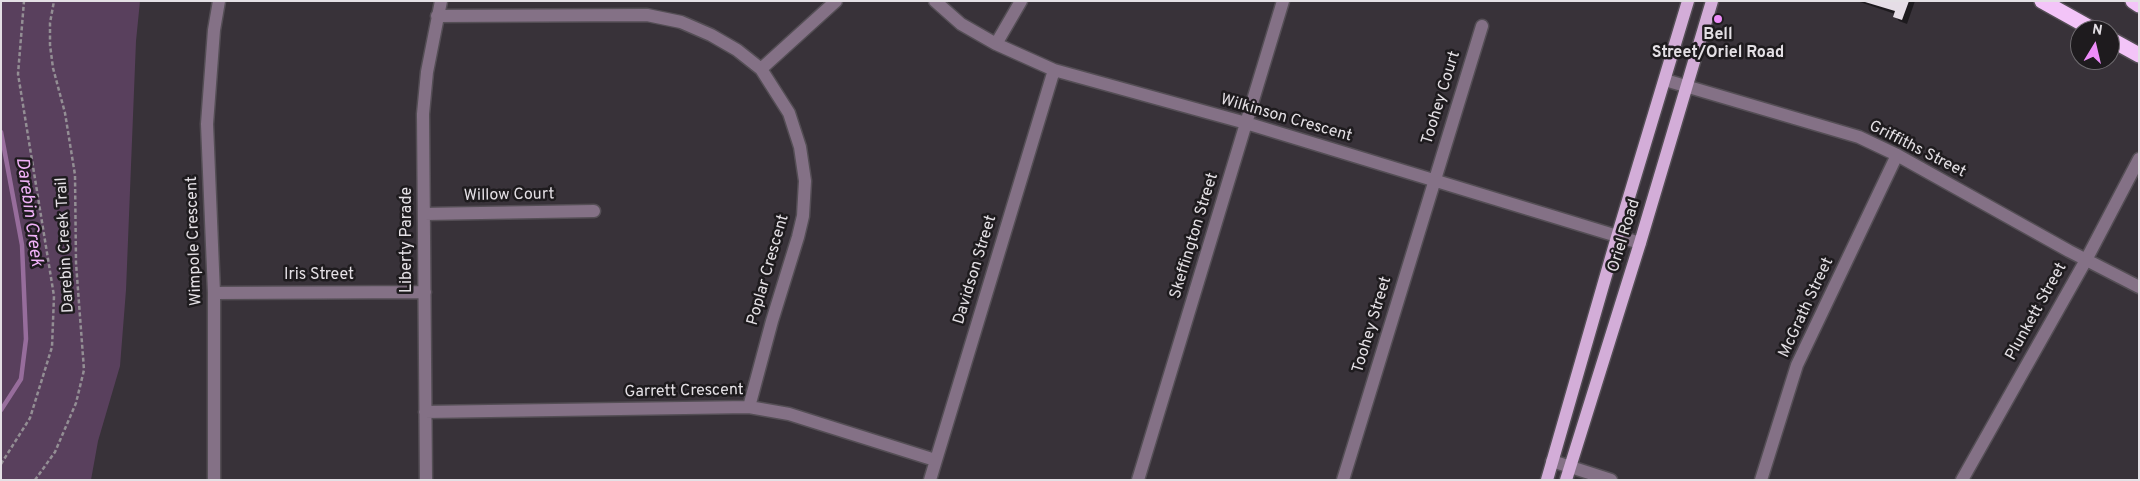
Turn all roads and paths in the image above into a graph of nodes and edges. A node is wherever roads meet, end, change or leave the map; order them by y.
1 (24, 1) edge
2 (54, 1) edge
3 (219, 1) edge
4 (441, 1) edge
5 (836, 1) edge
6 (935, 1) edge
7 (1021, 1) edge
8 (1282, 1) edge
9 (1688, 1) edge
10 (1712, 1) edge
11 (2042, 1) edge
12 (2133, 1) edge
13 (2139, 4) edge
14 (437, 16) junction
15 (2076, 20) edge
16 (1482, 26) dead end
17 (996, 44) junction
18 (2120, 45) edge
19 (2139, 55) edge
20 (761, 69) junction
21 (1054, 70) junction
22 (1665, 80) junction
23 (1687, 86) junction
24 (1246, 124) junction
25 (1897, 155) junction
26 (2139, 159) edge
27 (1434, 180) junction
28 (594, 211) dead end
29 (424, 214) junction
30 (1617, 237) junction
31 (1640, 243) junction
32 (2086, 260) junction
33 (2139, 287) edge
34 (425, 292) junction
35 (214, 293) junction
36 (749, 407) junction
37 (425, 412) junction
38 (936, 460) junction
39 (1552, 462) junction
40 (1, 464) edge
41 (1568, 474) edge
42 (35, 480) edge
43 (214, 480) edge
44 (426, 480) edge
45 (930, 480) edge
46 (1138, 480) edge
47 (1343, 480) edge
48 (1546, 480) edge
49 (1611, 480) edge
50 (1761, 480) edge
51 (1962, 480) edge

1 - 40 path
2 - 42 path, Darebin Creek Trail
3 - 35 street, Wimpole Crescent
4 - 14 street, Liberty Parade
5 - 20 street
6 - 17 street, Wilkinson Crescent
7 - 17 street
8 - 24 street, Skeffington Street
9 - 22 main road, Oriel Road
10 - 23 main road, Oriel Road
11 - 15 highway
12 - 13 highway
14 - 20 street, Poplar Crescent
14 - 29 street, Liberty Parade
16 - 27 street, Toohey Court
17 - 21 street, Wilkinson Crescent
18 - 19 highway
20 - 36 street, Poplar Crescent
21 - 24 street, Wilkinson Crescent
21 - 38 street, Davidson Street
22 - 23 street, Griffiths Street
22 - 30 main road, Oriel Road
23 - 25 street, Griffiths Street
23 - 31 main road, Oriel Road
24 - 27 street, Wilkinson Crescent
24 - 46 street, Skeffington Street
25 - 32 street, Griffiths Street
25 - 50 street, McGrath Street
26 - 32 street, Plunkett Street
27 - 30 street, Wilkinson Crescent
27 - 47 street, Toohey Street
28 - 29 street, Willow Court
29 - 34 street, Liberty Parade
30 - 31 street, Wilkinson Crescent
30 - 39 main road, Oriel Road
31 - 41 main road, Oriel Road
32 - 33 street, Griffiths Street
32 - 51 street, Plunkett Street
34 - 35 street, Iris Street
34 - 37 street, Liberty Parade
35 - 43 street, Wimpole Crescent
36 - 37 street, Garrett Crescent
36 - 38 street, Garrett Crescent
37 - 44 street, Liberty Parade
38 - 45 street, Davidson Street
39 - 41 street
39 - 48 main road, Oriel Road
41 - 49 street

